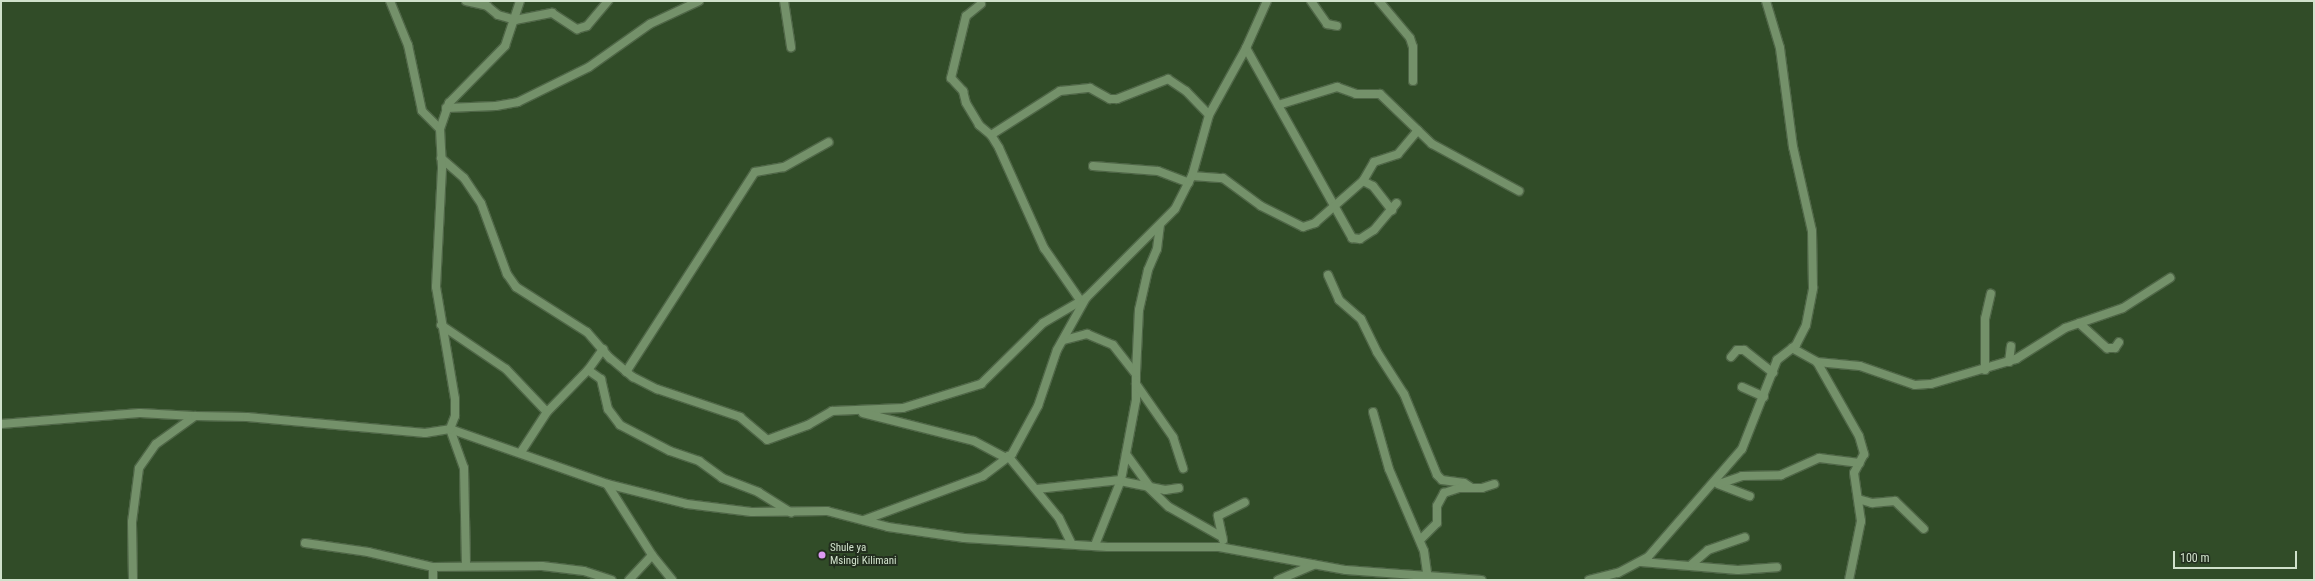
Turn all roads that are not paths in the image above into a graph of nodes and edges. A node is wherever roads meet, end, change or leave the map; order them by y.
1 (390, 1) edge
2 (466, 1) edge
3 (520, 1) edge
4 (608, 1) edge
5 (698, 1) edge
6 (784, 1) edge
7 (1262, 1) edge
8 (1266, 1) edge
9 (1311, 1) edge
10 (1379, 1) edge
11 (1766, 1) edge
12 (981, 4) dead end
13 (1264, 10) junction
14 (515, 20) junction
15 (1337, 26) dead end
16 (792, 47) dead end
17 (1246, 48) junction
18 (1413, 81) dead end
19 (1278, 105) junction
20 (446, 108) junction
21 (1209, 115) junction
22 (440, 129) junction
23 (1418, 130) junction
24 (991, 135) junction
25 (829, 142) dead end
26 (441, 158) junction
27 (1093, 166) dead end
28 (1190, 179) junction
29 (1363, 180) junction
30 (1519, 191) dead end
31 (1335, 206) junction
32 (1160, 225) junction
33 (1328, 275) dead end
34 (2170, 278) dead end
35 (1991, 294) dead end
36 (1083, 299) junction
37 (2079, 323) junction
38 (441, 325) junction
39 (1063, 340) junction
40 (2119, 342) dead end
41 (2011, 346) dead end
42 (1792, 348) junction
43 (603, 350) junction
44 (1730, 357) dead end
45 (1817, 362) junction
46 (2009, 362) junction
47 (588, 370) junction
48 (1984, 370) junction
49 (626, 372) junction
50 (1772, 373) junction
51 (1136, 374) junction
52 (1136, 384) junction
53 (1742, 387) dead end
54 (1764, 397) junction
55 (852, 408) junction
56 (547, 412) junction
57 (1373, 412) dead end
58 (195, 416) junction
59 (1, 424) edge
60 (450, 429) junction
61 (521, 452) junction
62 (1126, 454) junction
63 (1007, 457) junction
64 (1860, 463) junction
65 (1183, 468) dead end
66 (1121, 480) junction
67 (607, 484) junction
68 (1494, 484) dead end
69 (1719, 484) junction
70 (1148, 486) junction
71 (1707, 486) junction
72 (1179, 488) dead end
73 (1472, 488) junction
74 (1037, 489) junction
75 (1750, 496) dead end
76 (1858, 498) junction
77 (1245, 502) dead end
78 (791, 514) junction
79 (864, 520) junction
80 (1924, 529) dead end
81 (1745, 536) dead end
82 (1222, 537) junction
83 (1420, 540) junction
84 (305, 543) dead end
85 (1071, 543) junction
86 (1095, 545) junction
87 (1224, 548) junction
88 (652, 555) junction
89 (1640, 562) junction
90 (1692, 564) junction
91 (466, 565) junction
92 (1315, 565) junction
93 (433, 567) junction
94 (1777, 567) dead end
95 (1428, 578) junction
96 (1602, 578) edge
97 (132, 580) edge
98 (433, 580) edge
99 (612, 580) edge
100 (629, 580) edge
101 (672, 580) edge
102 (1278, 580) edge
103 (1482, 580) edge
104 (1589, 580) edge
105 (1849, 580) edge

1 - 22 street
2 - 14 street
3 - 14 street
4 - 14 street
5 - 20 street
6 - 16 street
7 - 13 street
8 - 13 street
9 - 15 street
10 - 18 street
11 - 42 street
12 - 24 street
13 - 17 street
14 - 20 street
17 - 19 street
17 - 21 street
19 - 23 street
19 - 31 street
20 - 22 street
21 - 24 street
21 - 28 street
22 - 26 street
23 - 29 street
23 - 30 street
24 - 36 street
25 - 49 street
26 - 38 street
26 - 43 street
27 - 28 street
28 - 31 street
28 - 32 street
29 - 31 street
29 - 31 street
32 - 36 street
32 - 51 street
33 - 73 street
34 - 37 street
35 - 48 street
36 - 39 street
36 - 55 street
37 - 40 street
37 - 46 street
38 - 56 street
38 - 60 street
39 - 51 street
39 - 63 street
41 - 46 street
42 - 45 street
42 - 50 street
43 - 47 street
43 - 49 street
44 - 50 street
45 - 48 street
45 - 64 street
46 - 48 street
47 - 56 street
47 - 78 street
49 - 55 street
50 - 54 street
51 - 52 street
52 - 62 street
52 - 65 street
53 - 54 street
54 - 71 street
55 - 63 street
56 - 61 street
57 - 83 street
58 - 59 street
58 - 60 street
58 - 97 street
60 - 61 street
60 - 91 street
61 - 67 street
62 - 66 street
62 - 70 street
63 - 74 street
63 - 79 street
64 - 69 street
64 - 76 street
66 - 70 street
66 - 74 street
66 - 86 street
67 - 78 street
67 - 88 street
68 - 73 street
69 - 71 street
69 - 75 street
70 - 72 street
70 - 82 street
71 - 89 street
73 - 83 street
74 - 85 street
76 - 80 street
76 - 105 street
77 - 82 street
78 - 79 street
79 - 85 street
81 - 90 street
82 - 87 street
83 - 95 street
84 - 93 street
85 - 86 street
86 - 87 street
87 - 92 street
88 - 100 street
88 - 101 street
89 - 90 street
89 - 96 street
90 - 94 street
91 - 93 street
91 - 99 street
92 - 95 street
92 - 102 street
93 - 98 street
95 - 103 street
96 - 104 street

